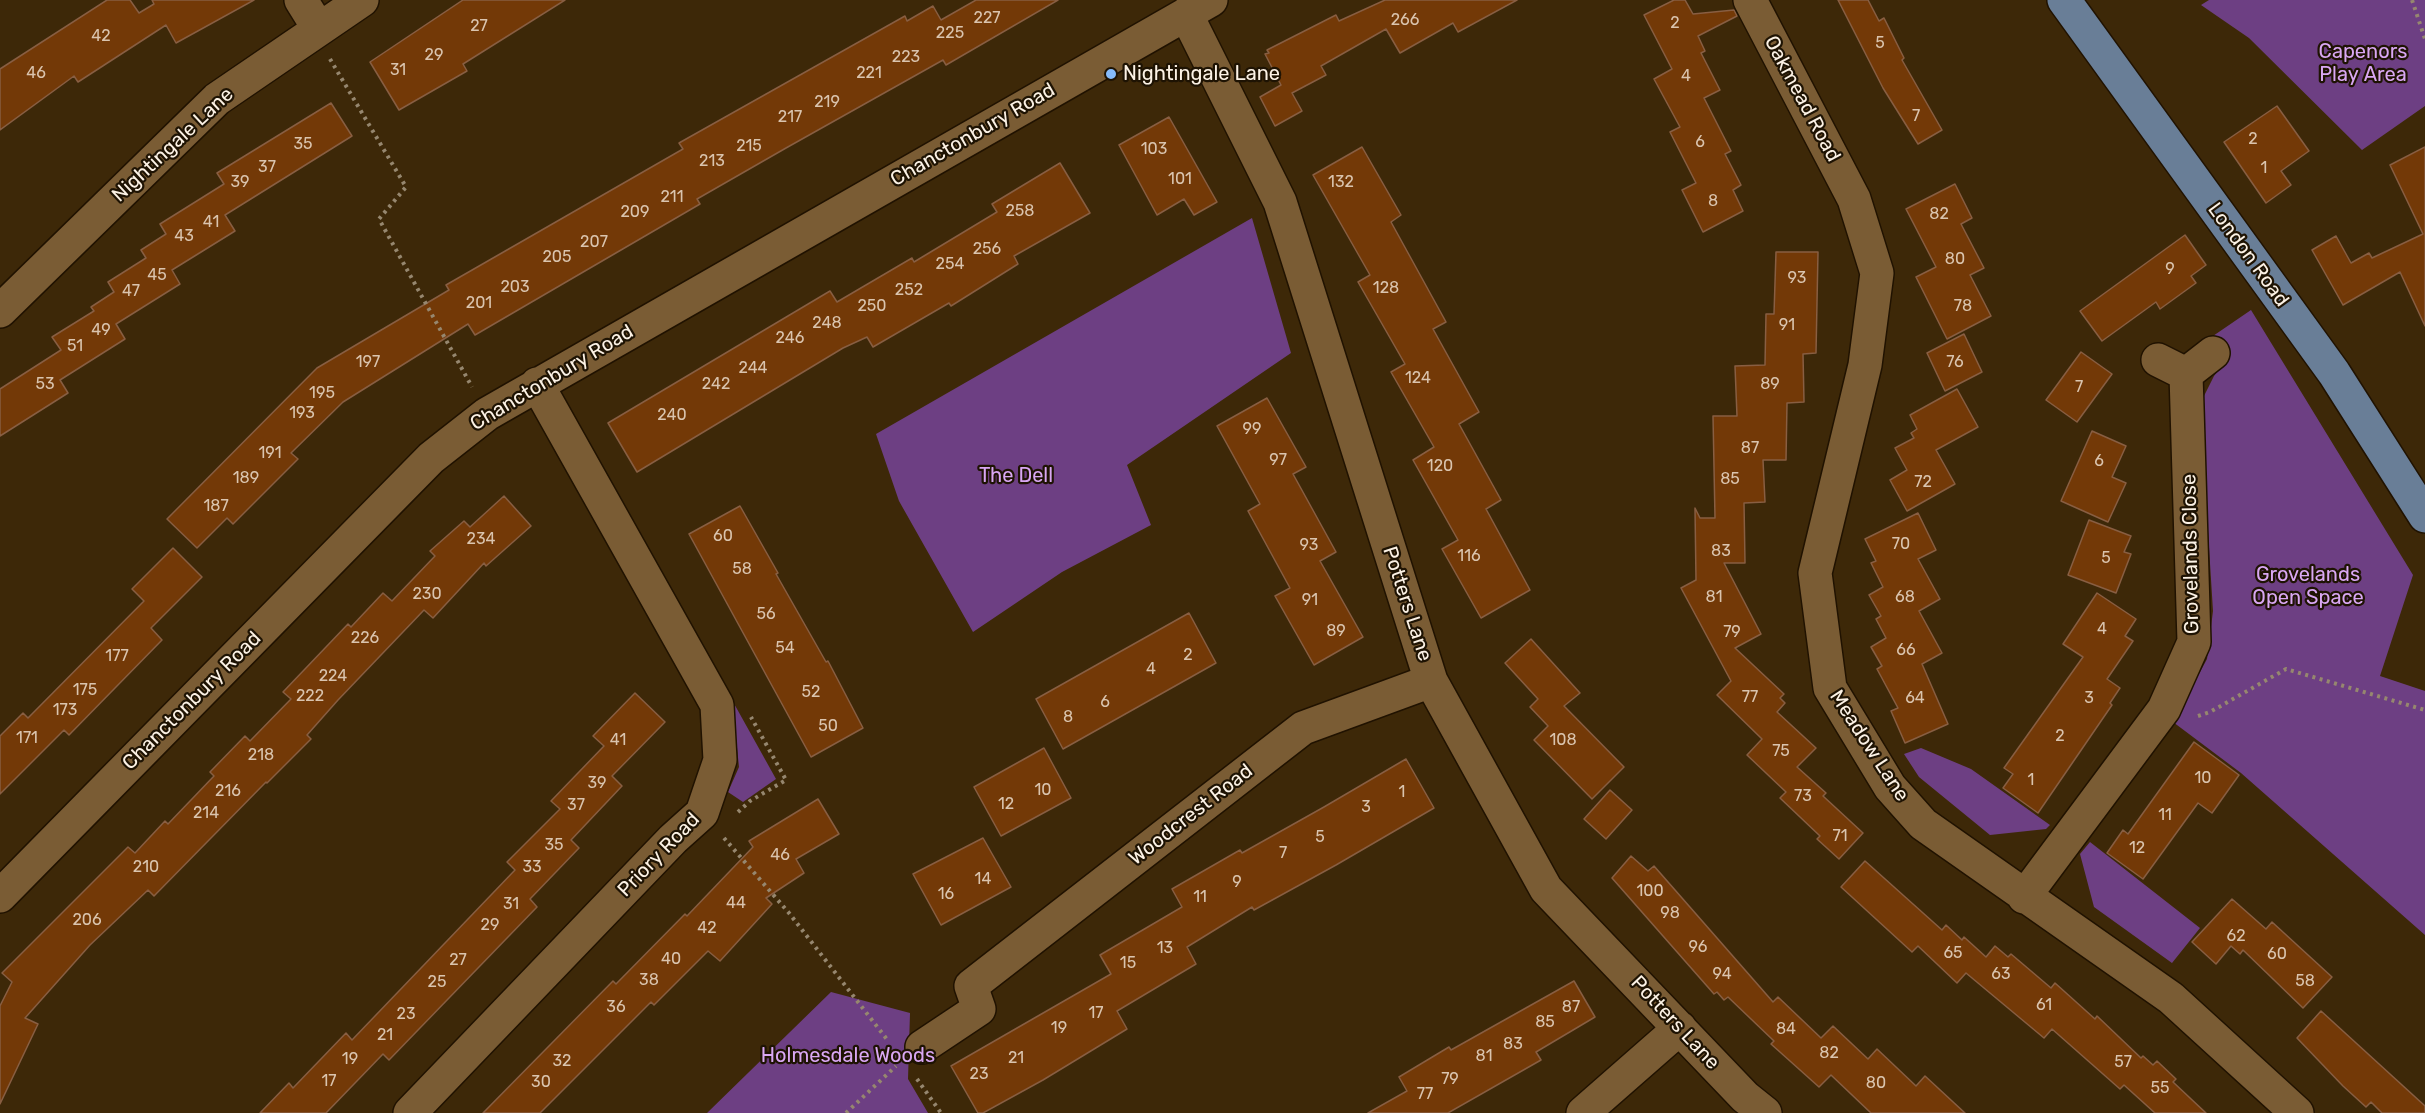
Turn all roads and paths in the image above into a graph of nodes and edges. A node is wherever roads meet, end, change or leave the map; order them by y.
1 (301, 0) edge
2 (362, 0) edge
3 (1750, 0) edge
4 (2064, 0) edge
5 (2412, 0) edge
6 (1198, 7) edge
7 (316, 30) junction
8 (2425, 39) edge
9 (1854, 199) joint
10 (0, 310) edge
11 (2213, 354) dead end
12 (537, 384) junction
13 (487, 414) junction
14 (2425, 516) edge
15 (1431, 681) junction
16 (2425, 710) edge
17 (2210, 712) dead end
18 (702, 813) junction
19 (0, 896) edge
20 (2024, 897) junction
21 (1680, 1028) junction
22 (913, 1053) junction
23 (410, 1113) edge
24 (846, 1113) edge
25 (941, 1113) edge
26 (1583, 1113) edge
27 (1765, 1113) edge
28 (2297, 1113) edge

1 - 7 street
2 - 7 street, Nightingale Lane
3 - 9 street, Oakmead Road
4 - 14 main road, London Road
5 - 8 path
6 - 12 street, Chanctonbury Road
6 - 15 street, Potters Lane
7 - 10 street, Nightingale Lane
7 - 13 path
9 - 20 street, Meadow Lane
11 - 20 street, Grovelands Close
12 - 13 street, Chanctonbury Road
12 - 18 street, Priory Road
13 - 19 street, Chanctonbury Road
15 - 21 street, Potters Lane
15 - 22 street, Woodcrest Road
16 - 17 path
18 - 22 path
18 - 23 street, Priory Road
20 - 28 street, Meadow Lane
21 - 26 street
21 - 27 street, Potters Lane
22 - 24 path
22 - 25 path

